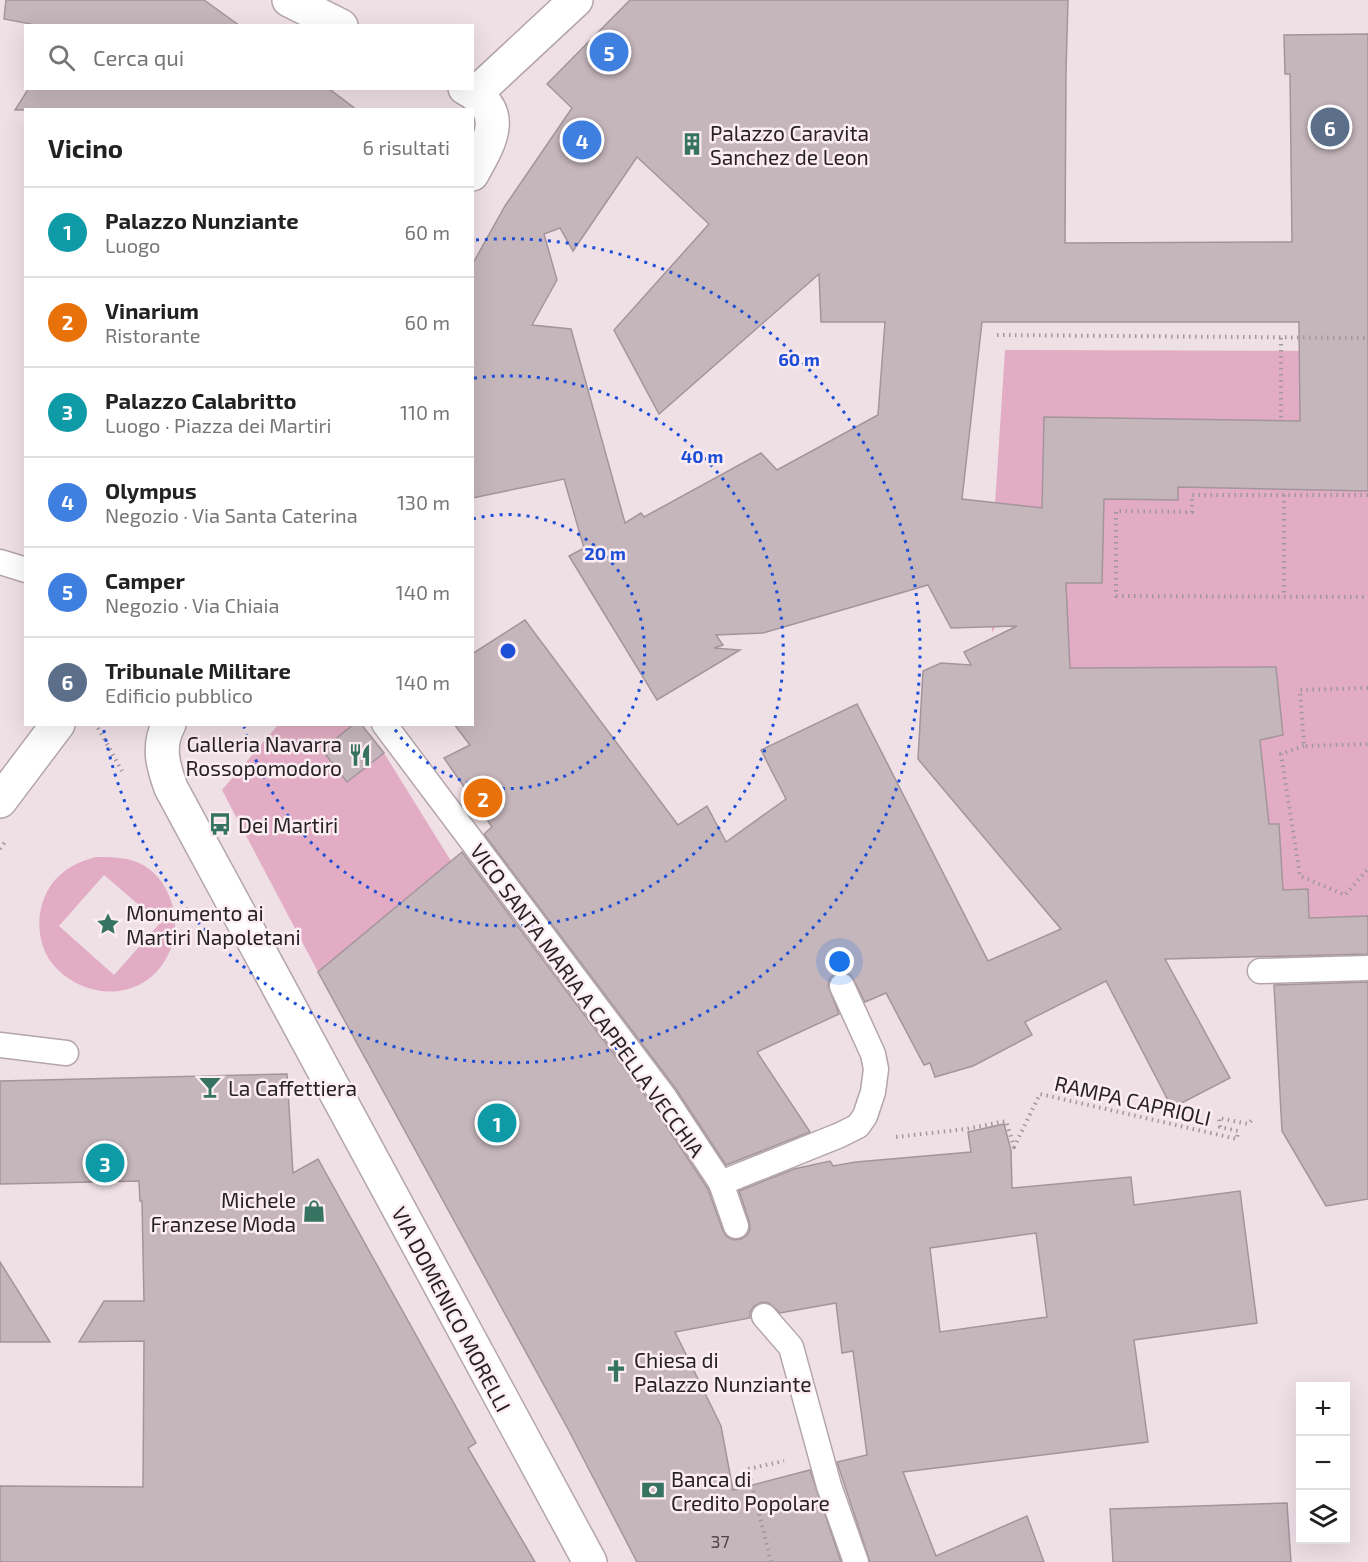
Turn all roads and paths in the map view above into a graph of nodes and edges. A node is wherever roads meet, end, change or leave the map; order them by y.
1 (289, 0) edge
2 (576, 0) edge
3 (337, 24) edge
4 (468, 97) edge
5 (474, 170) edge
6 (997, 335) dead end
7 (1281, 338) junction
8 (1368, 338) edge
9 (1281, 421) dead end
10 (1284, 495) junction
11 (1368, 495) edge
12 (0, 562) edge
13 (24, 569) edge
14 (1284, 597) junction
15 (1368, 597) edge
16 (1368, 688) edge
17 (56, 726) edge
18 (168, 726) edge
19 (386, 726) edge
20 (1368, 744) edge
21 (1304, 746) junction
22 (0, 801) edge
23 (1368, 869) edge
24 (1368, 968) edge
25 (1260, 971) dead end
26 (842, 986) dead end
27 (0, 1045) edge
28 (66, 1053) dead end
29 (1254, 1118) dead end
30 (888, 1138) dead end
31 (721, 1183) junction
32 (736, 1226) dead end
33 (764, 1316) dead end
34 (820, 1452) junction
35 (590, 1562) edge
36 (771, 1562) edge
37 (856, 1562) edge

1 - 3 street
2 - 4 street
4 - 5 street
6 - 7 path
7 - 8 path
7 - 9 path
10 - 11 path
10 - 14 path
10 - 14 path
12 - 13 lane
14 - 15 path
16 - 21 path
17 - 22 street
18 - 35 street, VIA DOMENICO MORELLI
19 - 31 lane, VICO SANTA MARIA A CAPPELLA VECCHIA
20 - 21 path
21 - 23 path
24 - 25 lane
26 - 31 lane
27 - 28 lane
29 - 30 path, RAMPA CAPRIOLI
31 - 32 lane, VICO SANTA MARIA A CAPPELLA VECCHIA
33 - 34 lane
34 - 36 path
34 - 37 lane

